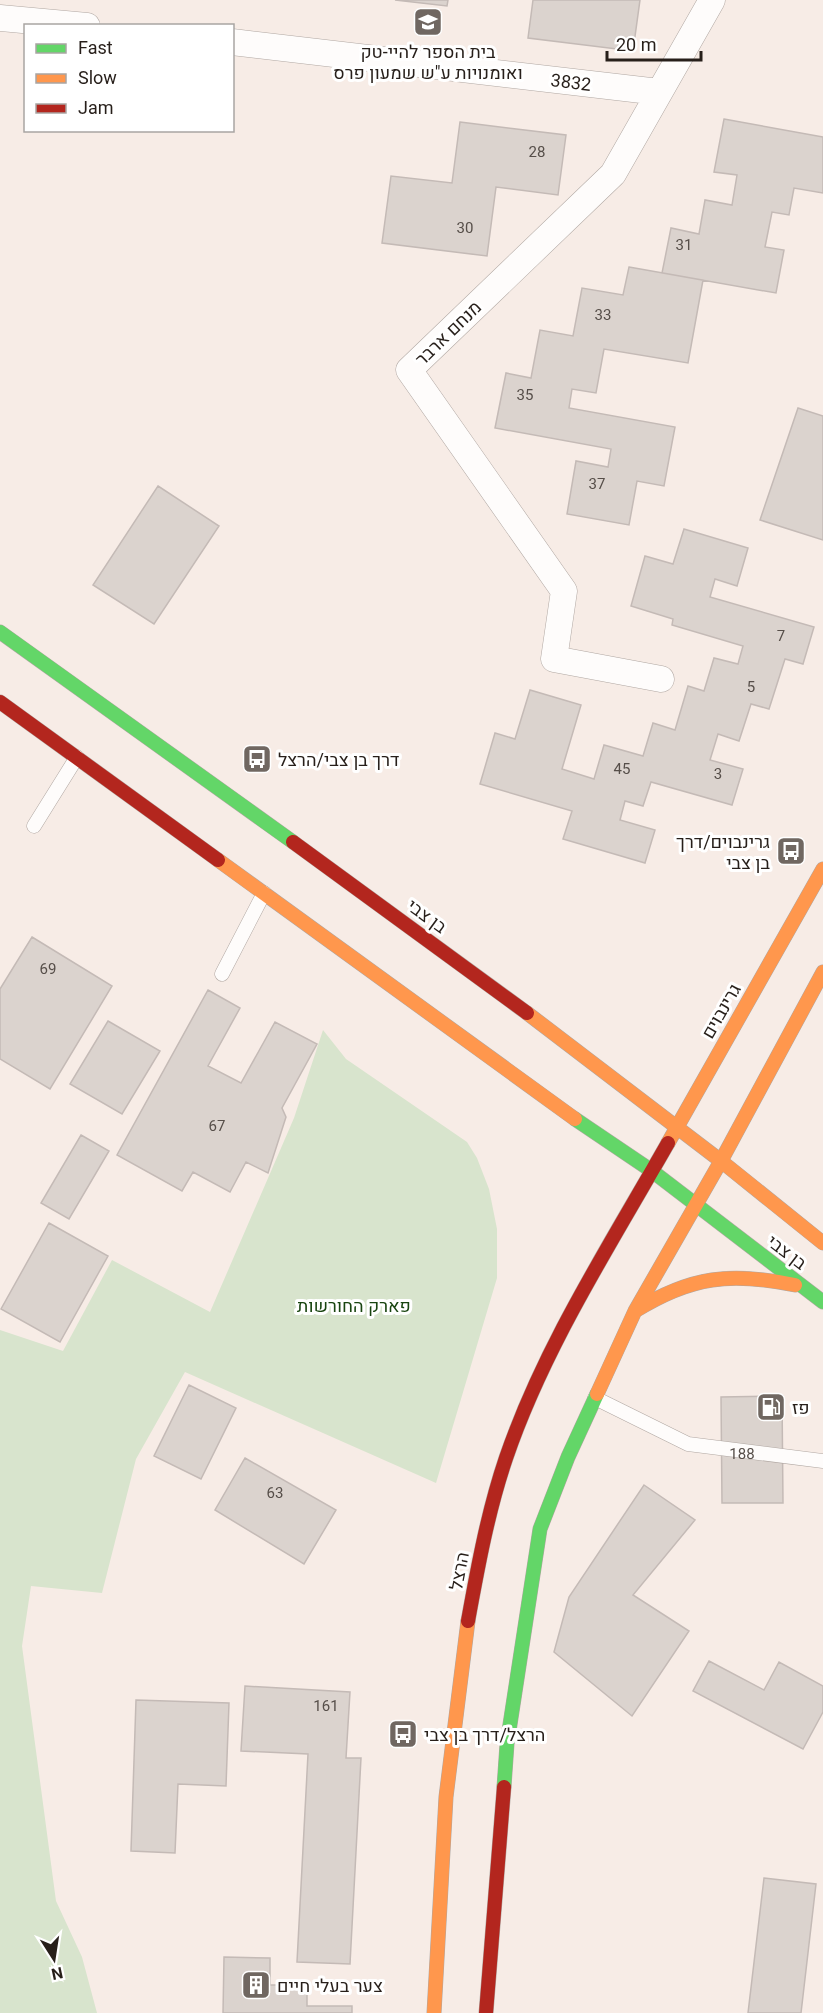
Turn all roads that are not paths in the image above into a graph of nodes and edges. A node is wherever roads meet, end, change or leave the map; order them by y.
1 (712, 0) edge
2 (0, 18) edge
3 (72, 24) edge
4 (234, 42) edge
5 (659, 92) junction
6 (0, 632) edge
7 (661, 678) dead end
8 (0, 702) edge
9 (77, 758) junction
10 (34, 826) dead end
11 (823, 869) edge
12 (264, 893) junction
13 (823, 972) edge
14 (222, 974) dead end
15 (675, 1127) junction
16 (721, 1161) junction
17 (652, 1171) junction
18 (694, 1204) junction
19 (823, 1244) edge
20 (803, 1286) junction
21 (823, 1302) edge
22 (635, 1311) junction
23 (595, 1398) junction
24 (823, 1461) edge
25 (434, 2013) edge
26 (486, 2013) edge

1 - 5 street, מנחם ארבר
2 - 3 street
4 - 5 street, 3832
5 - 7 street, מנחם ארבר
6 - 15 street, בן צבי
8 - 9 street, בן צבי
9 - 10 lane
9 - 12 street, בן צבי
11 - 15 street, גרינבוים
12 - 14 lane
12 - 17 street, בן צבי
13 - 16 street
15 - 16 street, בן צבי
15 - 17 street, גרינבוים
16 - 18 street
16 - 19 street, בן צבי
17 - 18 street, בן צבי
17 - 25 street, הרצל
18 - 20 street, בן צבי
18 - 22 street
20 - 21 street, בן צבי
20 - 22 street
22 - 23 street
23 - 24 lane
23 - 26 street

